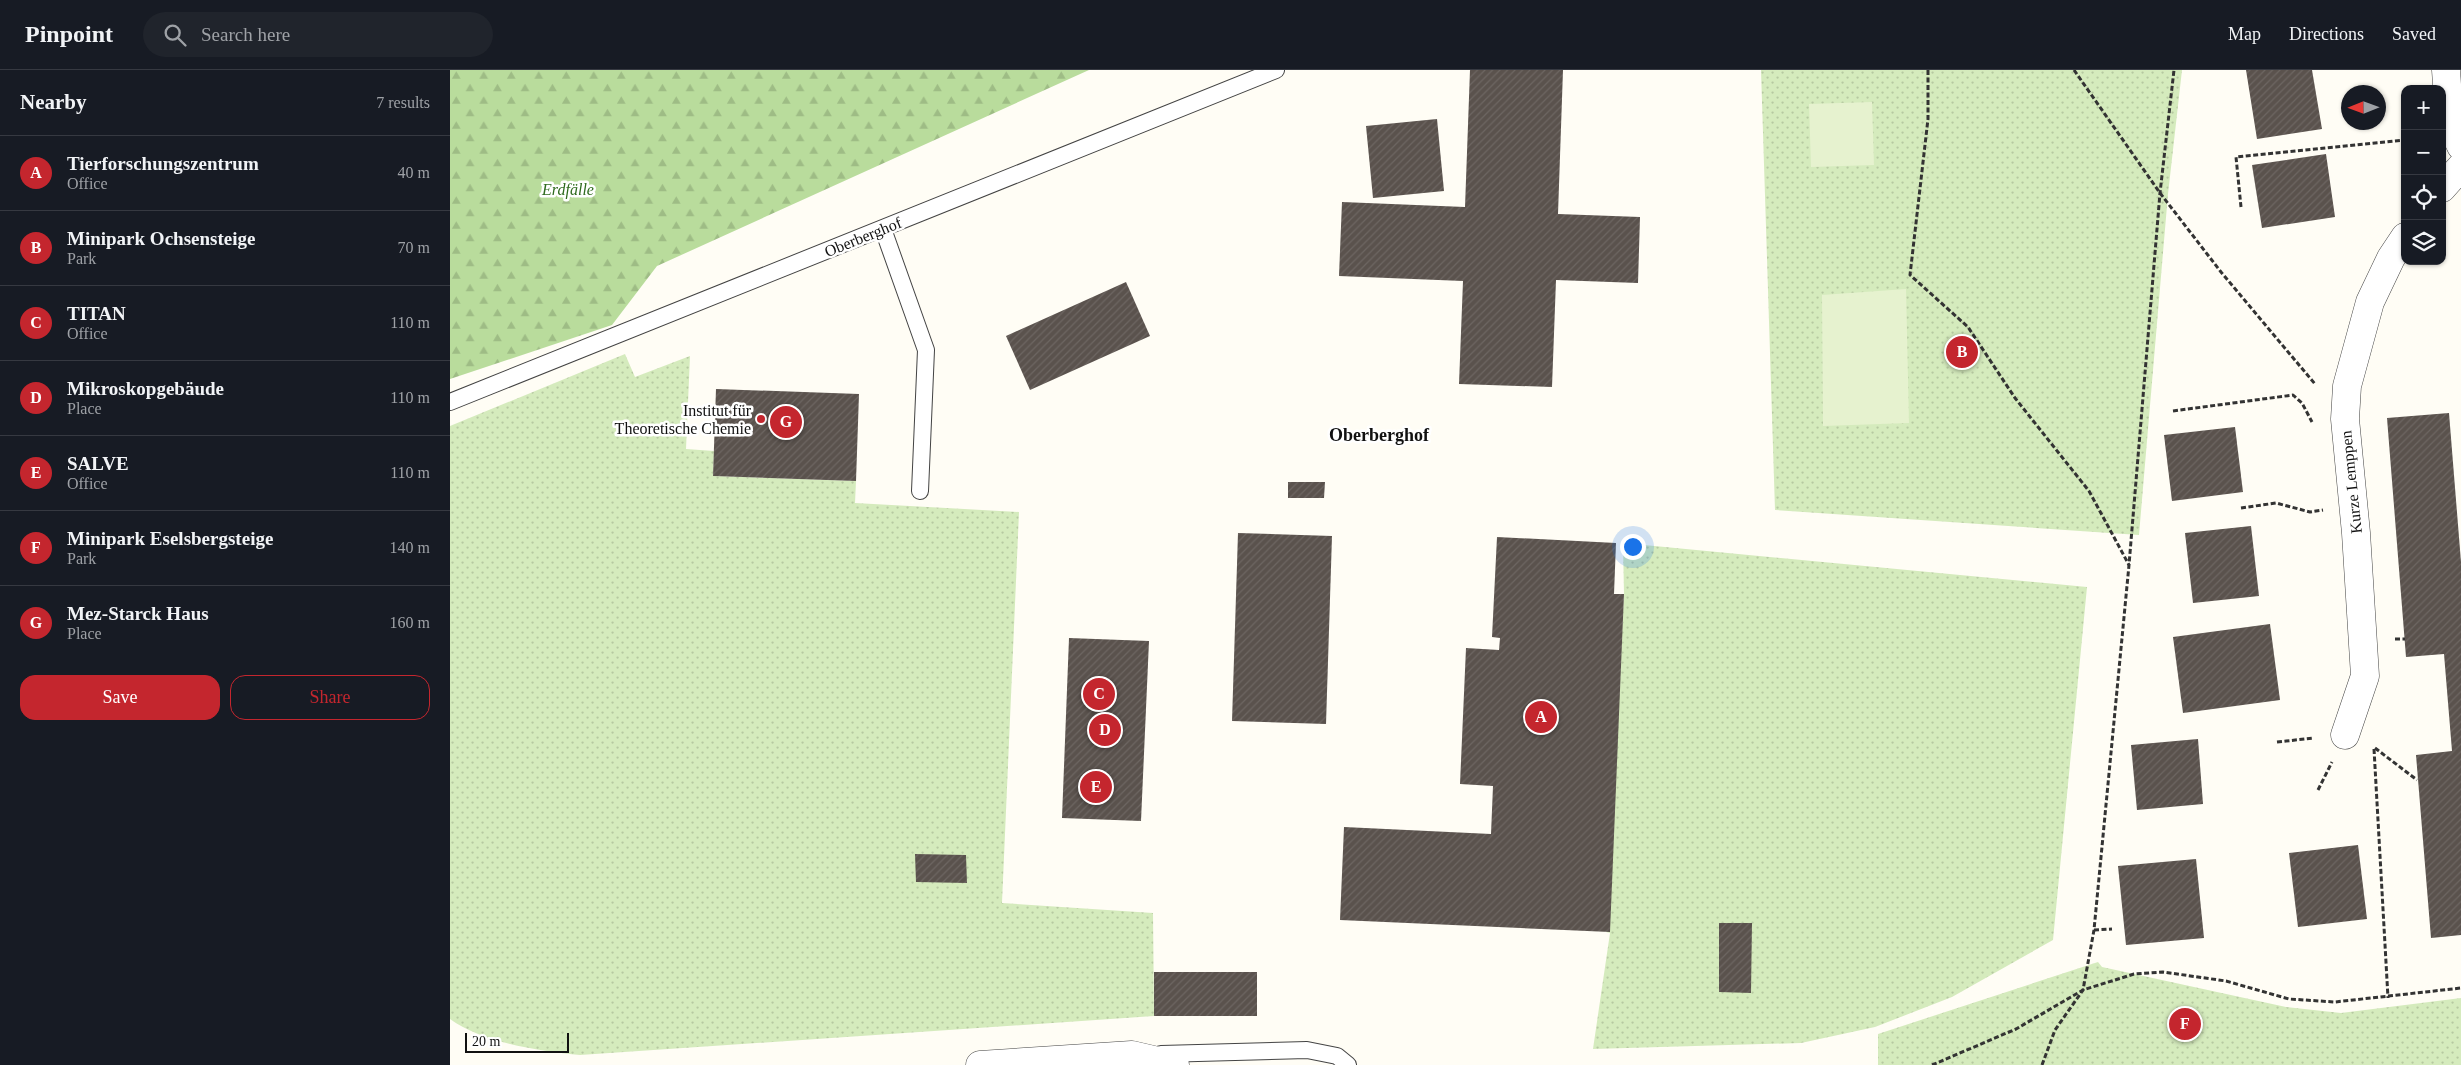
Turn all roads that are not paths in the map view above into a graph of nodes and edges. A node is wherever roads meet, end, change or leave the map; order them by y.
1 (1276, 70) edge
2 (2446, 70) edge
3 (2461, 146) edge
4 (2461, 167) edge
5 (2446, 184) edge
6 (883, 229) junction
7 (2401, 243) edge
8 (450, 402) edge
9 (920, 491) dead end
10 (2346, 735) road end
11 (1132, 1055) junction
12 (980, 1065) edge
13 (1175, 1065) edge
14 (1348, 1065) edge

1 - 6 lane, Oberberghof
2 - 3 street
4 - 5 street
6 - 8 lane, Oberberghof
6 - 9 lane
7 - 10 street, Kurze Lemppen
11 - 12 street
11 - 13 street
11 - 14 lane

